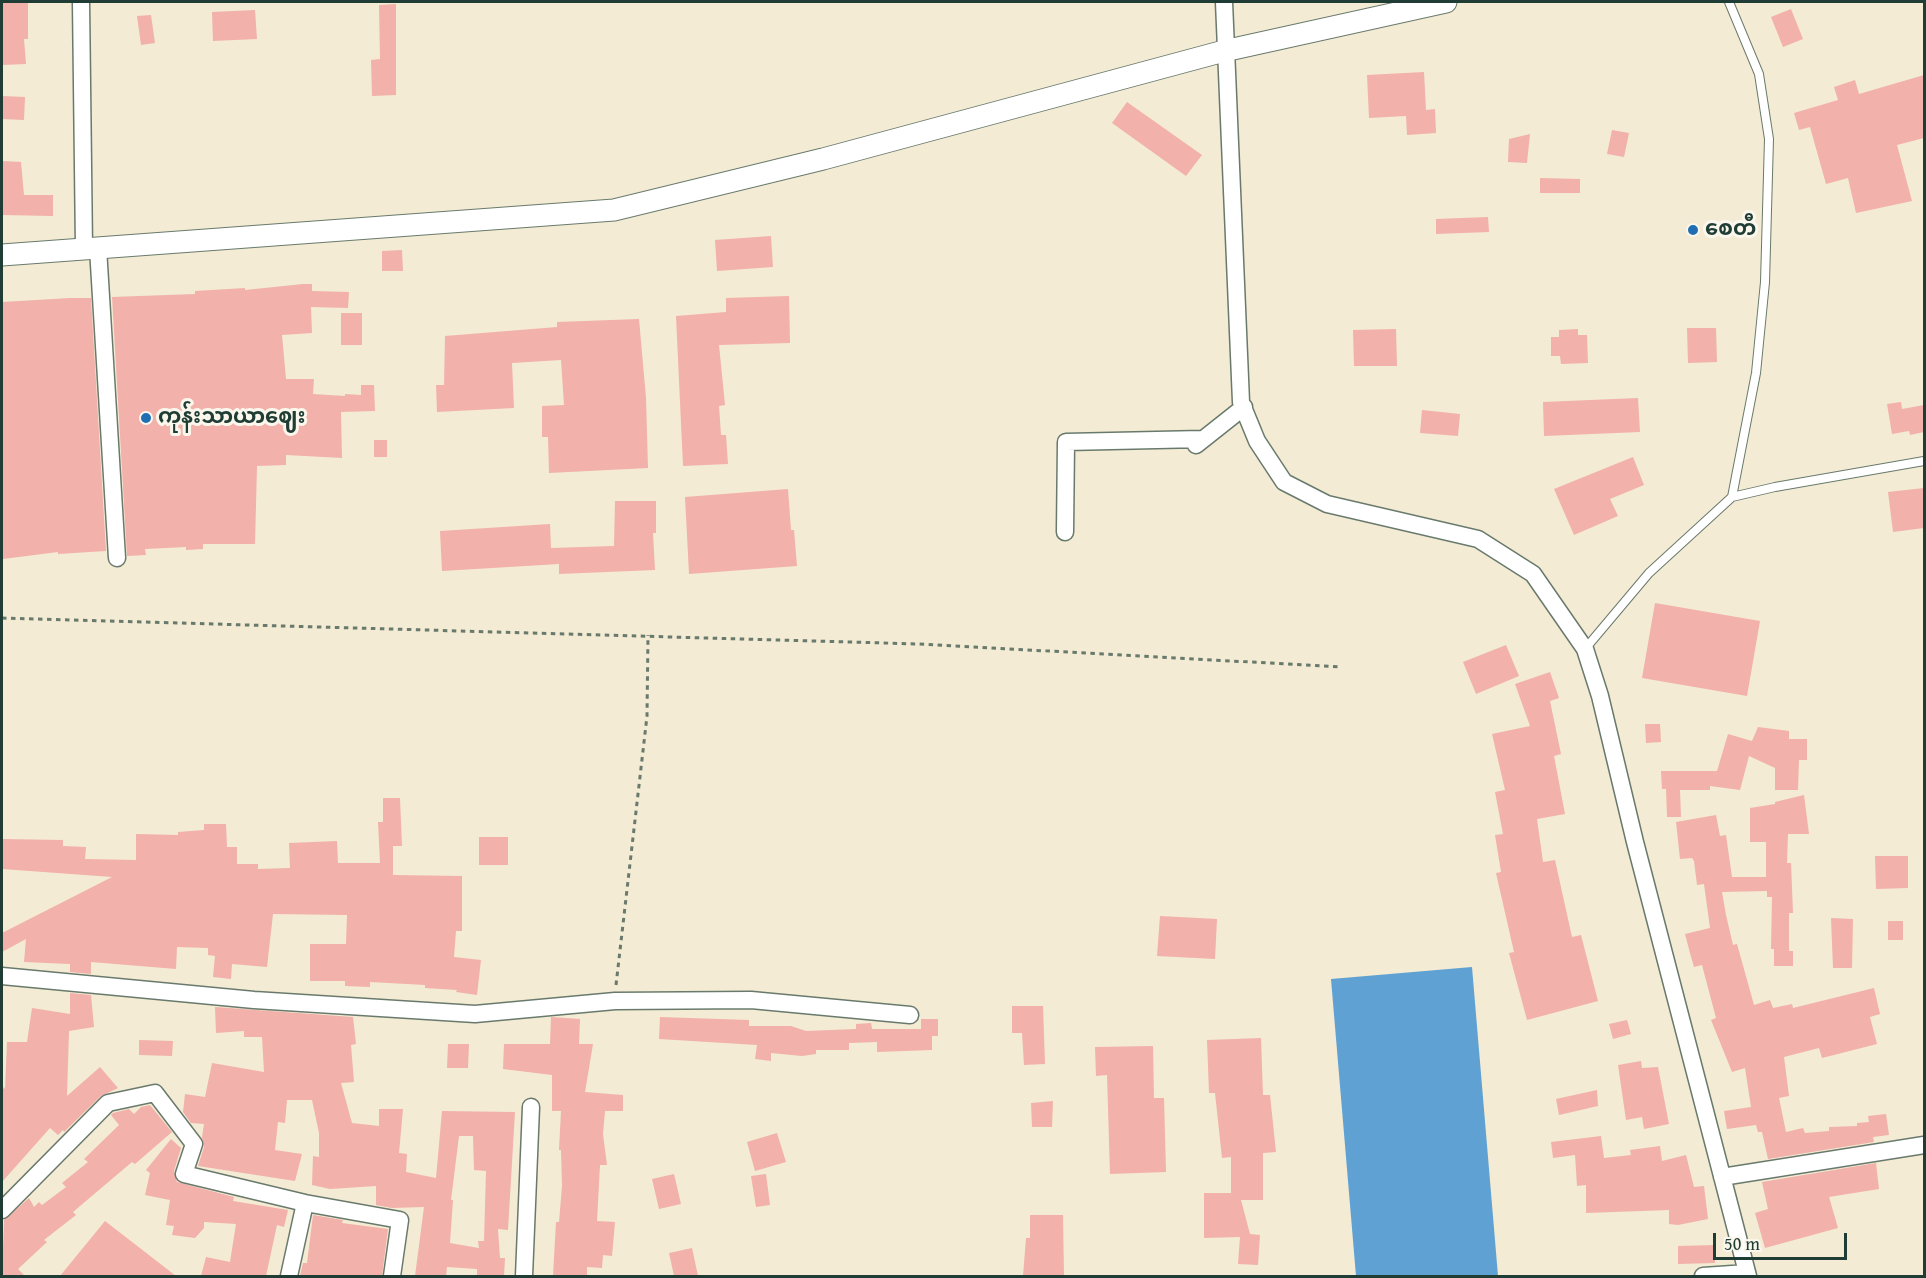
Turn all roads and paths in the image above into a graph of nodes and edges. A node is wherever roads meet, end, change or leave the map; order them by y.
1 (81, 2) edge
2 (1224, 2) edge
3 (1446, 2) edge
4 (1729, 2) edge
5 (1224, 51) junction
6 (91, 249) junction
7 (2, 255) edge
8 (1244, 407) junction
9 (1924, 461) edge
10 (1732, 497) junction
11 (1065, 532) dead end
12 (117, 558) dead end
13 (2, 618) edge
14 (648, 635) junction
15 (1585, 649) junction
16 (1342, 667) dead end
17 (2, 976) edge
18 (615, 1001) junction
19 (910, 1015) dead end
20 (531, 1107) dead end
21 (1924, 1145) edge
22 (1722, 1177) junction
23 (305, 1203) junction
24 (2, 1210) edge
25 (1747, 1275) edge
26 (289, 1276) edge
27 (392, 1276) edge
28 (524, 1276) edge
29 (1703, 1276) edge

1 - 6 street
2 - 5 street
3 - 5 street
4 - 10 lane
5 - 6 street
5 - 8 street
6 - 7 street
6 - 12 street
8 - 11 street
8 - 15 street
9 - 10 lane
10 - 15 lane
13 - 14 path
14 - 16 path
14 - 18 path
15 - 22 street
17 - 18 street
18 - 19 street
20 - 28 street
21 - 22 street
22 - 25 street
23 - 24 street
23 - 26 street
23 - 27 street
25 - 29 street

